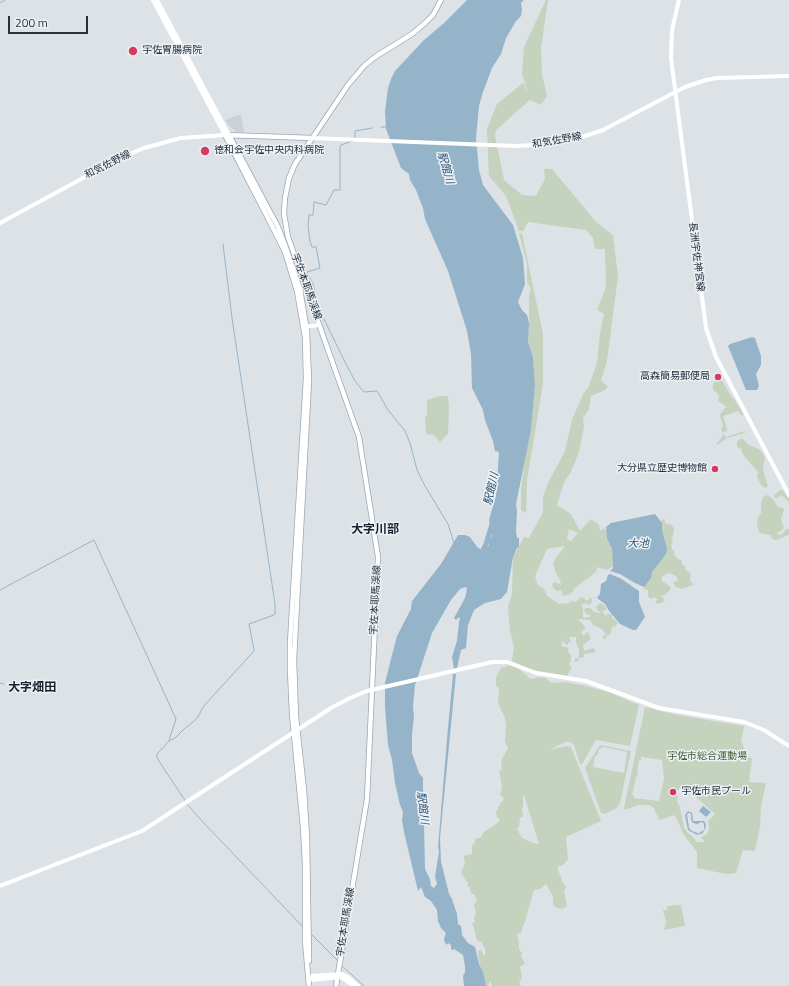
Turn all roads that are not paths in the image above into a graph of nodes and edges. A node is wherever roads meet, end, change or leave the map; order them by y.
1 (153, 0) edge
2 (157, 0) edge
3 (441, 0) edge
4 (679, 0) edge
5 (789, 76) edge
6 (676, 92) junction
7 (227, 135) junction
8 (312, 138) junction
9 (0, 223) edge
10 (286, 226) junction
11 (276, 228) junction
12 (320, 325) junction
13 (305, 326) junction
14 (789, 495) edge
15 (295, 732) junction
16 (789, 746) edge
17 (0, 886) edge
18 (337, 976) junction
19 (311, 978) junction
20 (309, 986) edge
21 (312, 986) edge
22 (336, 986) edge
23 (353, 986) edge
24 (358, 986) edge

1 - 7 main road
2 - 7 main road
3 - 8 main road, 宇佐本耶馬渓線
4 - 6 main road, 長洲宇佐神宮線
5 - 6 main road, 和気佐野線
6 - 8 main road, 和気佐野線
6 - 14 main road, 長洲宇佐神宮線
7 - 8 main road
7 - 9 main road, 和気佐野線
7 - 11 main road, 宇佐本耶馬渓線
8 - 10 main road, 宇佐本耶馬渓線
10 - 11 main road
10 - 12 main road, 宇佐本耶馬渓線
11 - 13 main road, 宇佐本耶馬渓線
12 - 13 main road
12 - 18 main road, 宇佐本耶馬渓線
13 - 15 main road, 宇佐本耶馬渓線
15 - 16 main road, bridge
15 - 17 main road
15 - 19 main road, 宇佐本耶馬渓線
15 - 20 main road, 宇佐本耶馬渓線
18 - 19 main road
18 - 22 main road, 宇佐本耶馬渓線
18 - 23 main road
18 - 24 main road
19 - 21 main road, 宇佐本耶馬渓線

